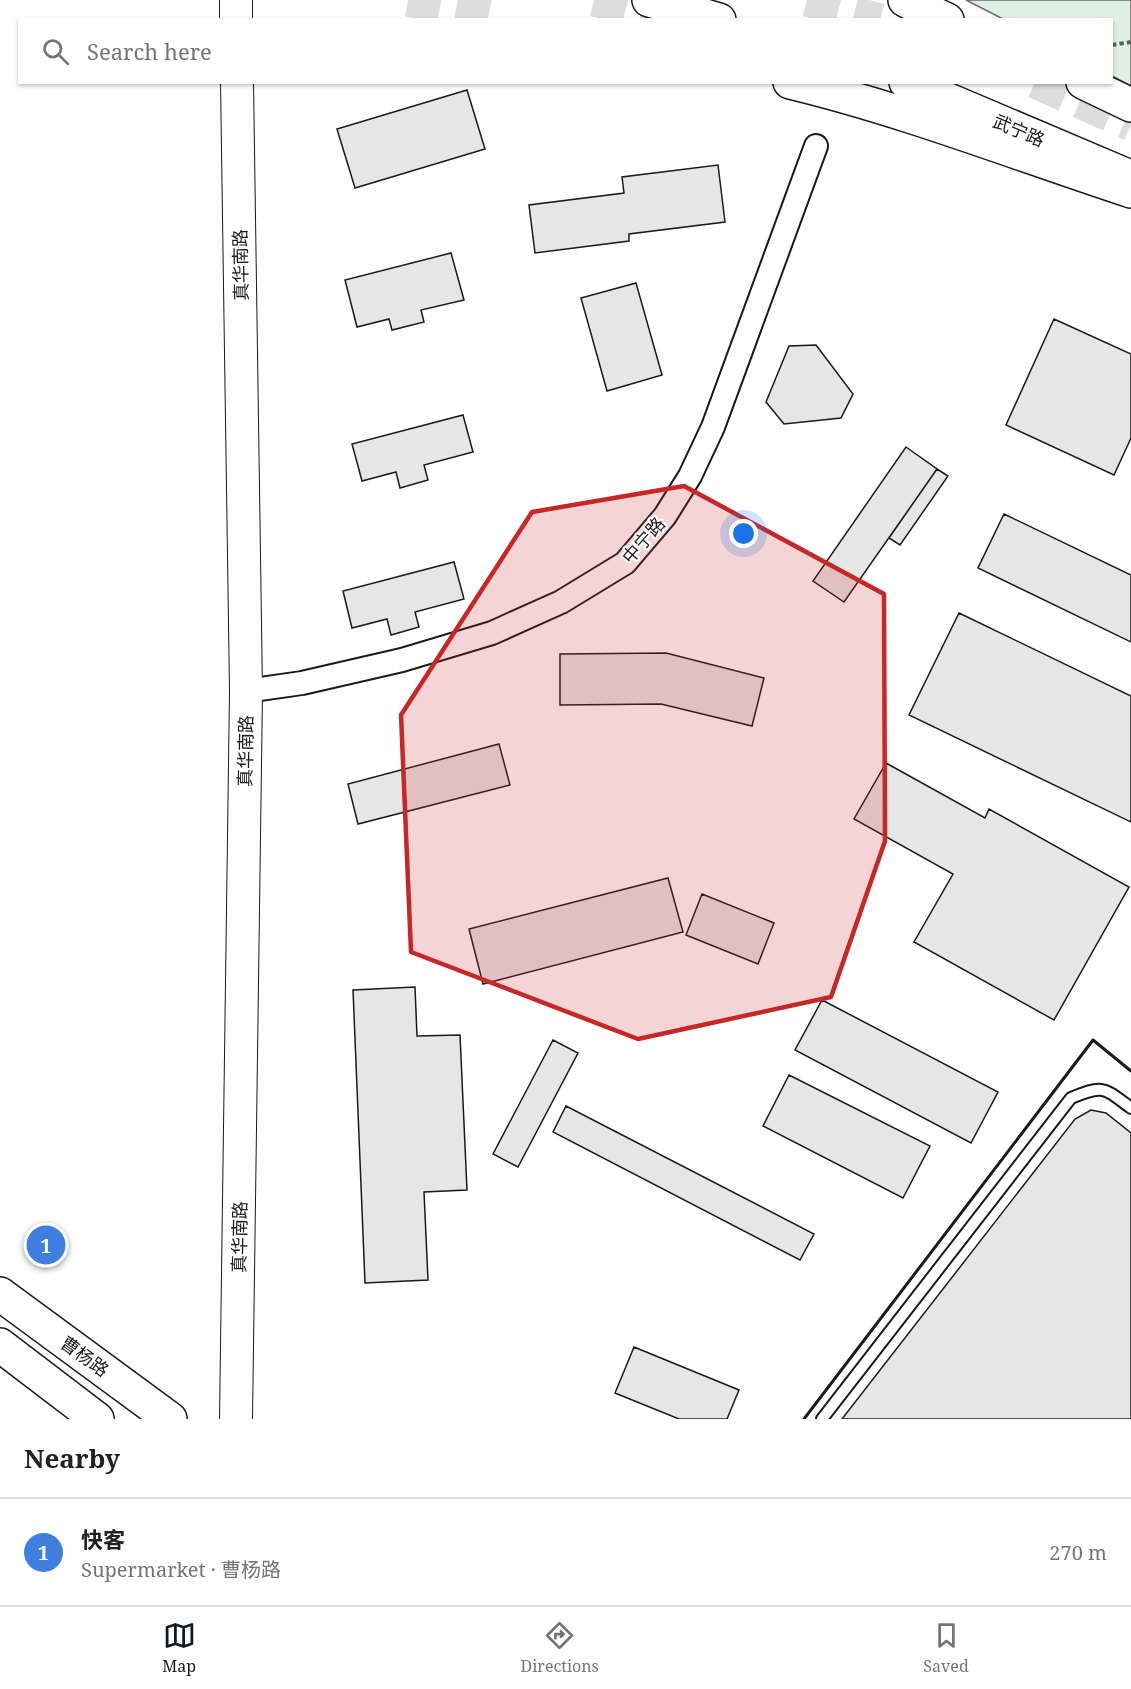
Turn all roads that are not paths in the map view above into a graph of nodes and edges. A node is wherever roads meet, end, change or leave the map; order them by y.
1 (236, 0) edge
2 (649, 0) edge
3 (905, 0) edge
4 (236, 18) edge
5 (712, 18) edge
6 (943, 18) edge
7 (237, 84) edge
8 (797, 84) edge
9 (911, 84) edge
10 (1087, 84) edge
11 (1131, 105) edge
12 (816, 146) dead end
13 (1131, 178) edge
14 (1131, 191) edge
15 (246, 691) junction
16 (1131, 1108) edge
17 (0, 1294) edge
18 (0, 1345) edge
19 (97, 1419) edge
20 (170, 1419) edge
21 (237, 1419) edge
22 (822, 1419) edge

1 - 4 main road
2 - 5 main road
3 - 6 main road
7 - 15 main road, 真华南路
8 - 14 main road
9 - 13 main road, 武宁路
10 - 11 main road
12 - 15 street, 中宁路
15 - 21 main road, 真华南路
16 - 22 lane
17 - 20 main road, 曹杨路
18 - 19 main road

